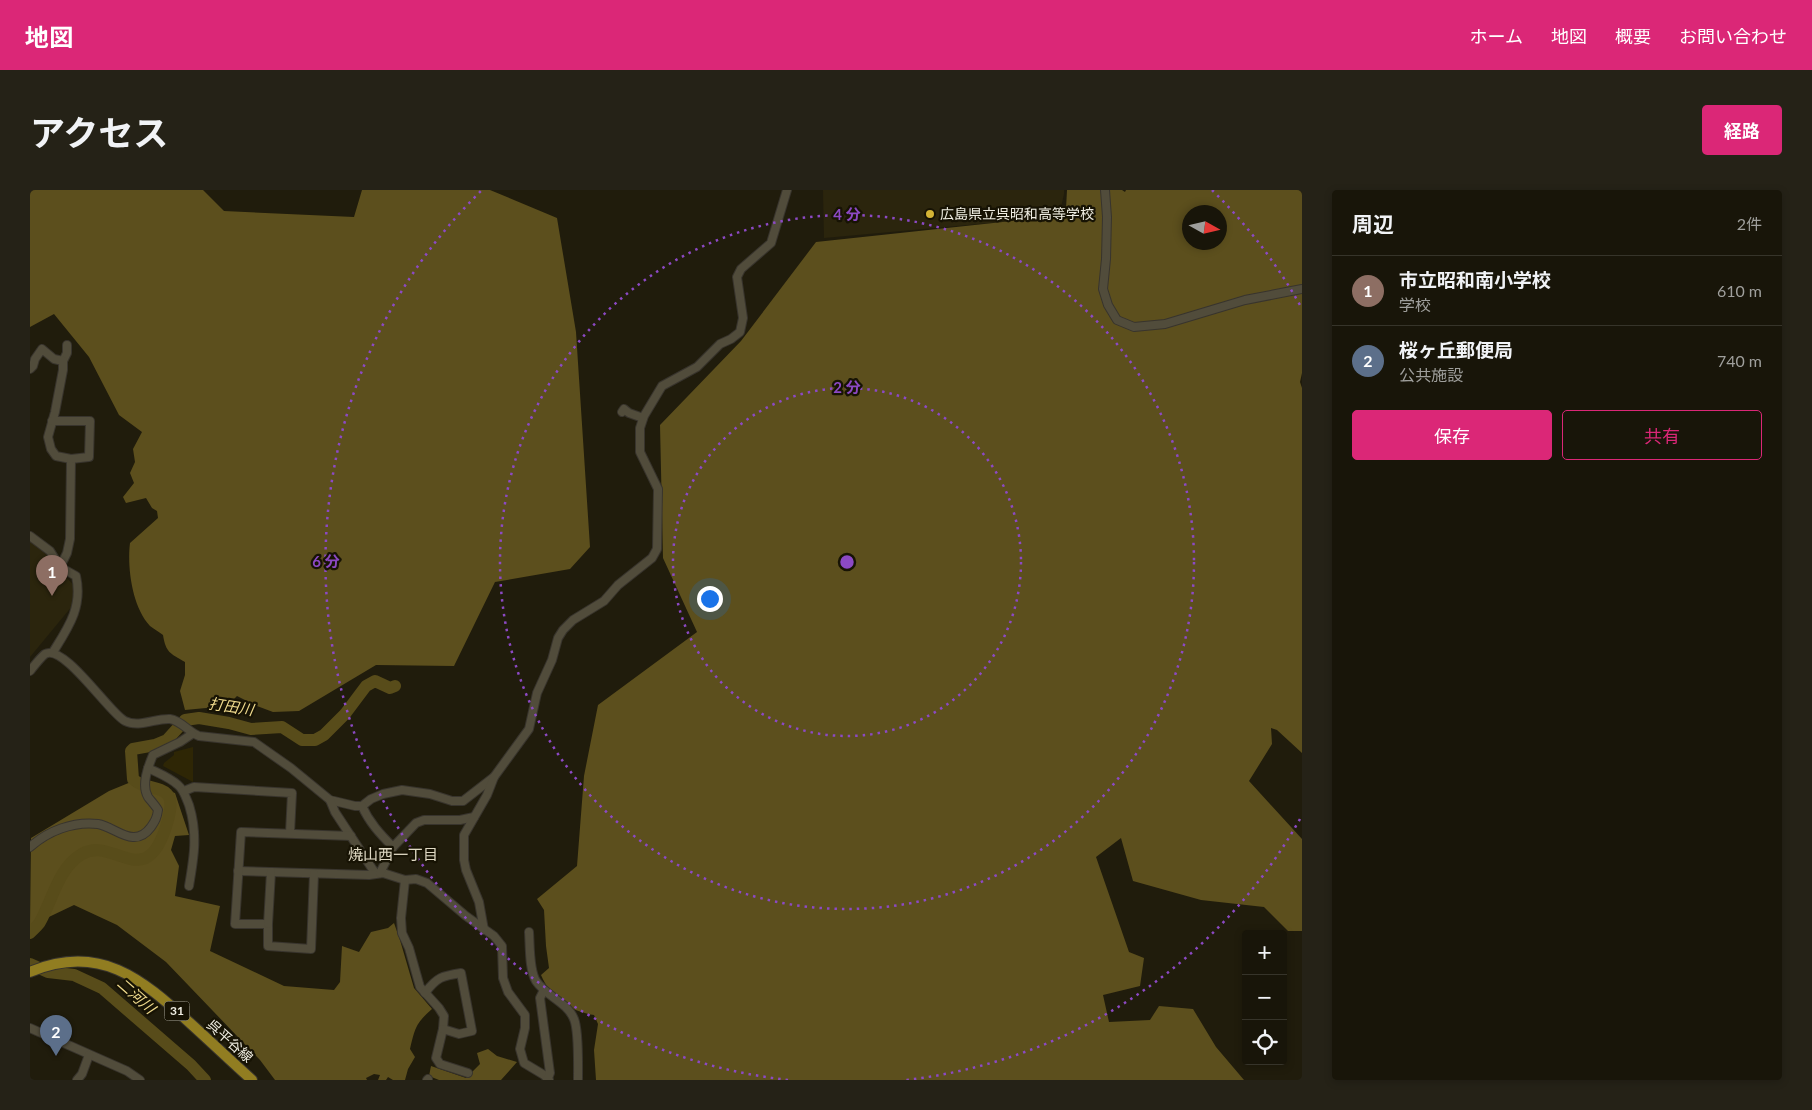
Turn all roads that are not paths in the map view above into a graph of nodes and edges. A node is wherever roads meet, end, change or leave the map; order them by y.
1 (787, 190) edge
2 (1105, 190) edge
3 (1302, 289) edge
4 (67, 345) dead end
5 (62, 361) junction
6 (30, 369) edge
7 (622, 412) dead end
8 (643, 418) junction
9 (52, 421) junction
10 (71, 459) junction
11 (30, 536) edge
12 (60, 567) junction
13 (53, 652) junction
14 (30, 671) edge
15 (192, 734) junction
16 (148, 768) junction
17 (494, 777) junction
18 (184, 791) junction
19 (330, 800) junction
20 (362, 806) junction
21 (474, 817) junction
22 (290, 832) junction
23 (351, 836) junction
24 (30, 847) edge
25 (393, 847) junction
26 (238, 871) junction
27 (271, 872) junction
28 (378, 873) junction
29 (314, 874) junction
30 (405, 880) junction
31 (190, 886) dead end
32 (268, 924) junction
33 (484, 930) junction
34 (529, 932) dead end
35 (30, 972) edge
36 (544, 990) junction
37 (425, 993) junction
38 (30, 1028) edge
39 (443, 1029) junction
40 (89, 1055) junction
41 (468, 1073) dead end
42 (549, 1079) edge
43 (77, 1080) edge
44 (140, 1080) edge
45 (252, 1080) edge
46 (578, 1080) edge

1 - 8 street
2 - 3 street
4 - 5 street
5 - 6 street
5 - 9 street
7 - 8 street
8 - 17 street
9 - 10 street
9 - 10 street
10 - 12 street
11 - 12 street
12 - 13 street
13 - 14 street
13 - 15 street
15 - 16 street
15 - 19 street
16 - 18 street
16 - 24 street
17 - 20 street
17 - 21 street
18 - 22 street
18 - 31 street
19 - 20 street
19 - 23 street
20 - 25 street
21 - 25 street
21 - 33 street
22 - 23 street
22 - 26 street
23 - 28 street
25 - 28 street
26 - 27 street
26 - 32 street
27 - 29 street
27 - 32 street
28 - 29 street
28 - 30 street
29 - 32 street
30 - 33 street
30 - 37 street
33 - 42 street
34 - 36 street
35 - 45 main road, 呉平谷線 / 31
36 - 42 street
36 - 46 street
37 - 39 street
37 - 39 street
38 - 40 street
39 - 41 street
40 - 43 street
40 - 44 street

